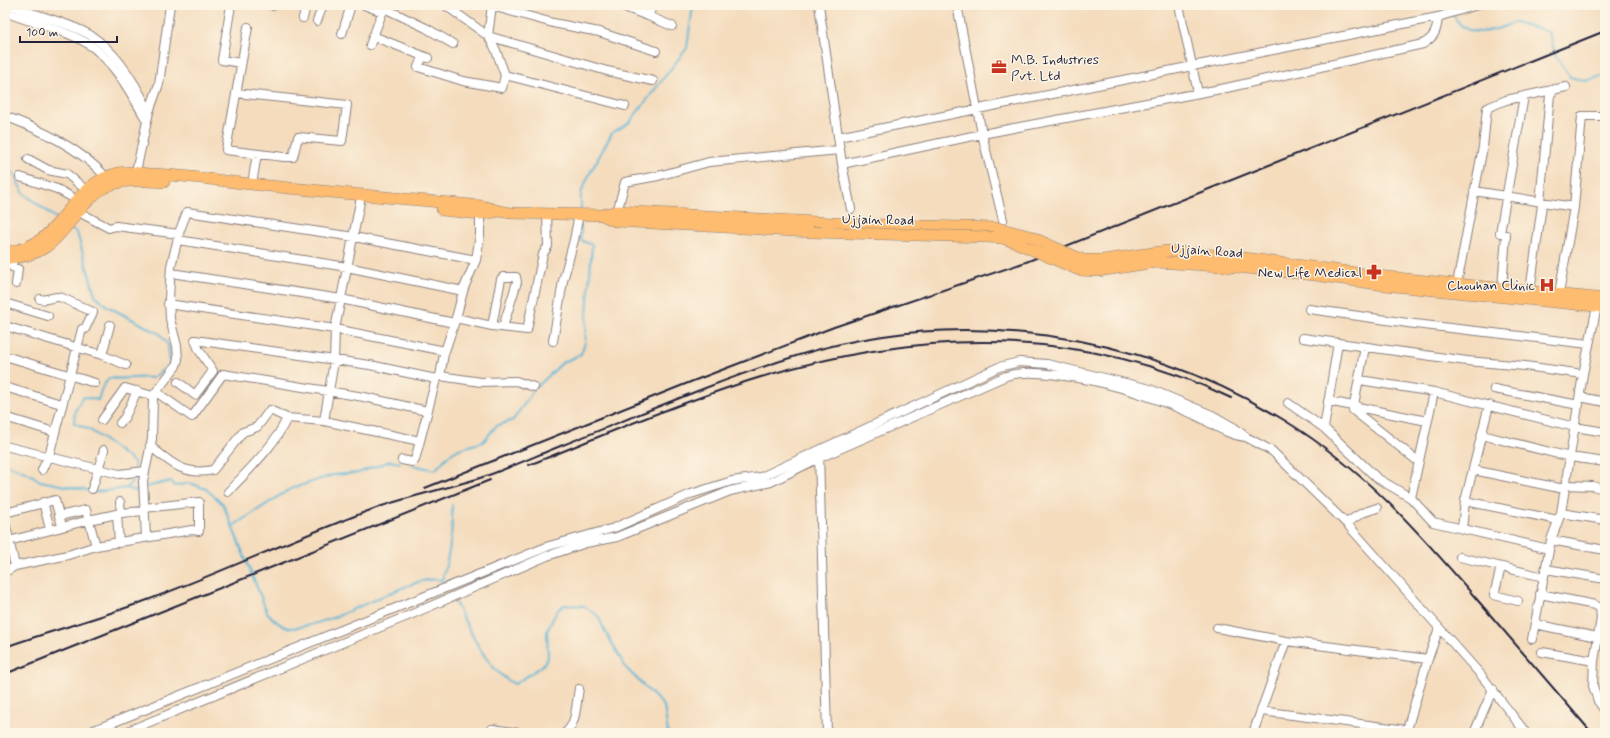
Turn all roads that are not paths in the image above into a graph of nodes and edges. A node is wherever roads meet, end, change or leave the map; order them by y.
1 (10, 5) edge
2 (170, 5) edge
3 (231, 5) edge
4 (306, 5) edge
5 (323, 5) edge
6 (351, 5) edge
7 (364, 5) edge
8 (445, 5) edge
9 (492, 5) edge
10 (619, 5) edge
11 (653, 5) edge
12 (819, 5) edge
13 (957, 5) edge
14 (1179, 5) edge
15 (1477, 5) edge
16 (631, 7) edge
17 (384, 8) edge
18 (5, 12) edge
19 (648, 16) junction
20 (1438, 17) junction
21 (302, 18) dead end
22 (317, 21) dead end
23 (672, 26) dead end
24 (248, 27) dead end
25 (342, 34) dead end
26 (373, 36) junction
27 (488, 36) junction
28 (453, 44) dead end
29 (370, 45) dead end
30 (656, 52) dead end
31 (241, 63) junction
32 (1193, 67) junction
33 (505, 75) junction
34 (653, 81) dead end
35 (1566, 87) dead end
36 (1555, 89) junction
37 (236, 92) junction
38 (1198, 93) junction
39 (1524, 96) junction
40 (626, 106) dead end
41 (977, 109) junction
42 (149, 112) junction
43 (5, 116) edge
44 (1605, 116) edge
45 (147, 121) junction
46 (982, 134) junction
47 (838, 137) junction
48 (840, 150) junction
49 (257, 154) junction
50 (28, 160) dead end
51 (842, 164) junction
52 (20, 176) dead end
53 (106, 177) junction
54 (134, 177) junction
55 (252, 184) junction
56 (86, 190) junction
57 (1474, 191) junction
58 (1507, 197) junction
59 (360, 202) junction
60 (1540, 202) junction
61 (1574, 207) junction
62 (852, 209) dead end
63 (73, 210) junction
64 (499, 212) junction
65 (548, 213) junction
66 (480, 214) junction
67 (579, 214) junction
68 (616, 216) junction
69 (629, 216) junction
70 (1003, 220) dead end
71 (178, 237) junction
72 (354, 237) junction
73 (8, 256) edge
74 (476, 260) junction
75 (1237, 262) junction
76 (347, 267) junction
77 (171, 273) junction
78 (1356, 277) junction
79 (16, 284) dead end
80 (1457, 284) junction
81 (1502, 288) junction
82 (463, 291) junction
83 (1530, 291) junction
84 (1559, 294) junction
85 (40, 299) dead end
86 (341, 299) junction
87 (5, 303) edge
88 (168, 304) junction
89 (1602, 304) edge
90 (1309, 309) dead end
91 (48, 316) dead end
92 (455, 320) junction
93 (110, 325) dead end
94 (5, 326) edge
95 (492, 326) junction
96 (503, 327) junction
97 (335, 330) junction
98 (1303, 338) dead end
99 (553, 341) dead end
100 (1338, 343) junction
101 (1589, 344) junction
102 (1365, 346) junction
103 (77, 348) junction
104 (445, 351) junction
105 (102, 355) junction
106 (5, 356) edge
107 (334, 361) junction
108 (126, 365) dead end
109 (1583, 374) junction
110 (69, 376) junction
111 (438, 377) junction
112 (1360, 380) junction
113 (178, 382) dead end
114 (95, 383) dead end
115 (5, 387) edge
116 (534, 387) dead end
117 (1494, 389) dead end
118 (137, 391) junction
119 (329, 391) junction
120 (1434, 392) junction
121 (155, 394) junction
122 (1328, 401) junction
123 (1579, 401) junction
124 (1605, 402) edge
125 (1288, 403) dead end
126 (61, 404) junction
127 (1489, 405) junction
128 (1354, 406) junction
129 (427, 411) junction
130 (5, 417) edge
131 (287, 418) junction
132 (102, 420) dead end
133 (324, 421) junction
134 (1427, 421) junction
135 (120, 423) dead end
136 (1575, 427) junction
137 (1324, 428) junction
138 (54, 432) junction
139 (1605, 432) edge
140 (1482, 435) junction
141 (1246, 437) junction
142 (420, 442) junction
143 (5, 446) edge
144 (150, 446) junction
145 (819, 449) junction
146 (104, 450) dead end
147 (47, 456) junction
148 (1570, 457) junction
149 (819, 458) junction
150 (402, 460) dead end
151 (1419, 462) junction
152 (1605, 462) edge
153 (42, 470) dead end
154 (99, 470) junction
155 (1474, 470) junction
156 (145, 471) junction
157 (1565, 487) junction
158 (92, 489) dead end
159 (1605, 489) edge
160 (228, 492) dead end
161 (1411, 498) junction
162 (1466, 501) junction
163 (43, 502) junction
164 (120, 502) dead end
165 (1376, 508) dead end
166 (144, 509) junction
167 (5, 512) edge
168 (119, 513) junction
169 (59, 516) junction
170 (1560, 516) junction
171 (90, 520) junction
172 (1605, 520) edge
173 (5, 522) edge
174 (1346, 523) junction
175 (62, 526) junction
176 (50, 529) junction
177 (1462, 529) junction
178 (146, 537) junction
179 (1551, 540) junction
180 (7, 541) edge
181 (119, 543) junction
182 (96, 546) junction
183 (1549, 549) junction
184 (1605, 550) edge
185 (1460, 557) dead end
186 (15, 566) junction
187 (1501, 567) junction
188 (5, 572) edge
189 (1545, 573) junction
190 (1605, 580) edge
191 (1540, 594) junction
192 (1518, 601) dead end
193 (1603, 619) edge
194 (1535, 624) junction
195 (1217, 628) dead end
196 (1439, 628) junction
197 (1597, 637) junction
198 (1532, 639) dead end
199 (1286, 641) junction
200 (1542, 652) dead end
201 (1428, 659) junction
202 (1594, 661) junction
203 (579, 689) dead end
204 (1493, 689) junction
205 (1261, 711) junction
206 (1605, 711) edge
207 (492, 729) dead end
208 (1407, 731) edge
209 (87, 733) edge
210 (123, 733) edge
211 (521, 733) edge
212 (565, 733) edge
213 (827, 733) edge
214 (1253, 733) edge
215 (1474, 733) edge
216 (1526, 733) edge

1 - 42 street
2 - 42 street
3 - 31 street
4 - 21 street
5 - 22 street
6 - 25 street
7 - 17 street
8 - 27 street
9 - 27 street
9 - 30 street
10 - 16 street
11 - 19 street
12 - 47 street
13 - 41 street
14 - 32 street
15 - 20 street
16 - 19 street
17 - 26 street
17 - 28 street
18 - 45 street
19 - 23 street
20 - 32 street
20 - 38 street
24 - 31 street
26 - 29 street
26 - 33 street
27 - 33 street
27 - 34 street
31 - 37 street
32 - 38 street
32 - 41 street
33 - 40 street
35 - 36 street
36 - 39 street
36 - 60 street
37 - 49 street
37 - 49 street
38 - 46 street
39 - 57 street
39 - 58 street
41 - 46 street
41 - 47 street
42 - 45 street
43 - 53 street
44 - 61 street
45 - 54 street
46 - 51 street
46 - 70 street
47 - 48 street
48 - 51 street
48 - 68 street
49 - 55 street
50 - 56 street
51 - 62 street
52 - 63 street
53 - 54 main road
53 - 56 main road
54 - 55 main road
54 - 59 main road
54 - 63 main road
55 - 64 main road
56 - 63 main road
57 - 58 street
57 - 80 street
58 - 60 street
58 - 81 street
59 - 66 main road
59 - 72 street
60 - 61 street
60 - 83 street
61 - 84 street
63 - 71 street
63 - 73 main road
64 - 65 main road
64 - 66 main road
65 - 67 main road
65 - 96 street
66 - 74 street
67 - 68 main road
67 - 99 street
68 - 69 main road
69 - 75 main road, bridge
69 - 75 main road, Ujjain Road, bridge
71 - 72 street
71 - 76 street
71 - 77 street
72 - 74 street
72 - 76 street
73 - 79 street
74 - 82 street
75 - 78 main road, Ujjain Road
75 - 78 main road, Ujjain Road
76 - 82 street
76 - 86 street
77 - 86 street
77 - 88 street
78 - 80 main road, Ujjain Road
78 - 89 main road, Ujjain Road
80 - 81 main road, Ujjain Road
81 - 83 main road, Ujjain Road
82 - 92 street
83 - 84 main road, Ujjain Road
84 - 89 main road, Ujjain Road
85 - 103 street
86 - 92 street
86 - 97 street
87 - 91 street
88 - 97 street
88 - 121 street
89 - 101 street
90 - 101 street
92 - 95 street
92 - 104 street
93 - 105 street
94 - 103 street
95 - 96 street
95 - 96 street
97 - 104 street
97 - 107 street
98 - 100 street
100 - 102 street
100 - 122 street
101 - 109 street
102 - 109 street
102 - 112 street
103 - 105 street
103 - 110 street
104 - 111 street
105 - 108 street
106 - 110 street
107 - 111 street
107 - 113 street
107 - 119 street
109 - 123 street
110 - 114 street
110 - 126 street
111 - 116 street
111 - 129 street
112 - 120 street
112 - 128 street
115 - 126 street
117 - 123 street
118 - 121 street
118 - 132 street
118 - 135 street
119 - 121 street
119 - 129 street
119 - 133 street
120 - 127 street
120 - 134 street
121 - 144 street
122 - 128 street
122 - 137 street
123 - 124 street
123 - 136 street
125 - 137 street
126 - 138 street
127 - 136 street
127 - 140 street
128 - 134 street
128 - 151 street
129 - 142 street
130 - 138 street
131 - 133 street
131 - 144 street
131 - 160 street
133 - 142 street
134 - 151 street
136 - 139 street
136 - 148 street
137 - 161 street
138 - 147 street
140 - 148 street
140 - 155 street
141 - 145 street
141 - 149 street
141 - 174 street
142 - 150 street
143 - 147 street
144 - 156 street
145 - 149 street
145 - 209 street
146 - 154 street
147 - 153 street
147 - 154 street
148 - 152 street
148 - 157 street
149 - 210 street
149 - 213 street
151 - 161 street
154 - 156 street
154 - 158 street
155 - 157 street
155 - 162 street
156 - 166 street
157 - 159 street
157 - 170 street
161 - 177 street
162 - 170 street
162 - 177 street
163 - 167 street
163 - 169 street
163 - 176 street
164 - 168 street
165 - 174 street
166 - 168 street
166 - 178 street
166 - 178 street
168 - 171 street
168 - 181 street
169 - 171 street
169 - 175 street
170 - 172 street
170 - 179 street
171 - 175 street
171 - 182 street
173 - 180 street
174 - 196 street
175 - 176 street
176 - 180 street
177 - 183 street
178 - 181 street
179 - 183 street
179 - 184 street
180 - 186 street
181 - 182 street
182 - 186 street
183 - 189 street
185 - 187 street
186 - 188 street
187 - 189 street
187 - 192 street
189 - 190 street
189 - 191 street
191 - 193 street
191 - 194 street
193 - 197 street
194 - 197 street
194 - 198 street
195 - 199 street
196 - 201 street
196 - 204 street
197 - 202 street
199 - 201 street
199 - 205 street
200 - 202 street
201 - 208 street
202 - 206 street
203 - 212 street
204 - 215 street
204 - 216 street
205 - 208 street
205 - 214 street
207 - 211 street

